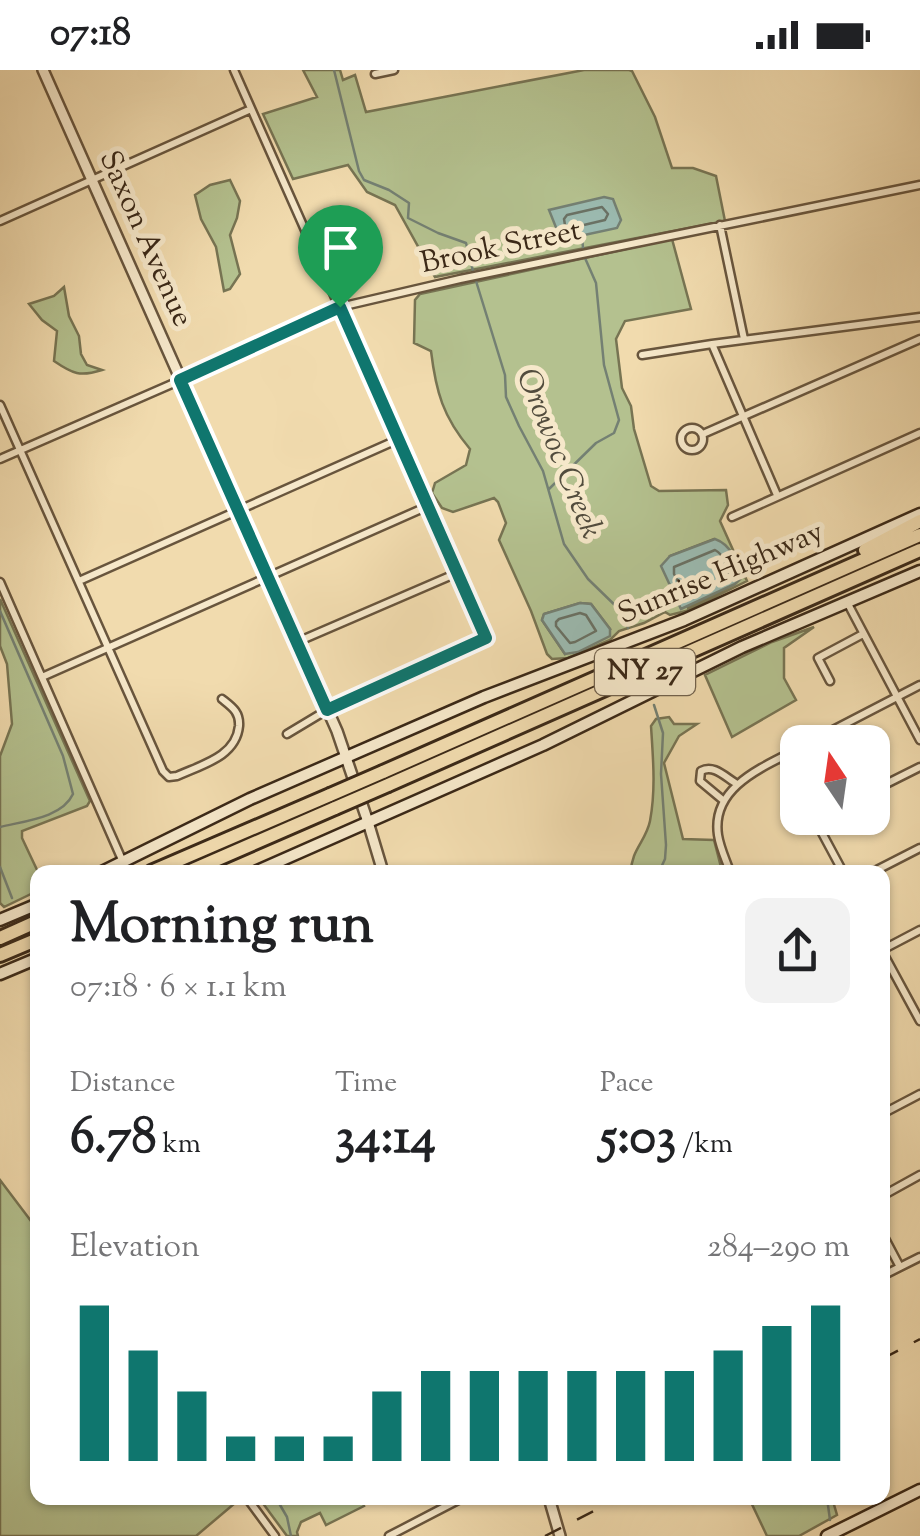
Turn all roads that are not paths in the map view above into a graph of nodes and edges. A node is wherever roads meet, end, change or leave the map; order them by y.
1 (43, 70) edge
2 (234, 70) edge
3 (394, 70) edge
4 (375, 74) dead end
5 (251, 109) junction
6 (92, 180) junction
7 (920, 185) edge
8 (0, 221) edge
9 (720, 225) junction
10 (340, 307) junction
11 (920, 317) edge
12 (920, 339) edge
13 (744, 340) junction
14 (712, 344) junction
15 (642, 356) dead end
16 (180, 380) junction
17 (0, 405) edge
18 (743, 416) junction
19 (920, 433) edge
20 (703, 434) dead end
21 (399, 439) junction
22 (20, 450) junction
23 (0, 459) edge
24 (777, 495) junction
25 (428, 506) junction
26 (239, 510) junction
27 (732, 517) dead end
28 (920, 518) edge
29 (920, 535) edge
30 (920, 553) edge
31 (920, 571) edge
32 (457, 573) junction
33 (268, 578) junction
34 (79, 581) junction
35 (0, 582) edge
36 (805, 586) junction
37 (846, 601) junction
38 (862, 634) junction
39 (296, 643) junction
40 (108, 648) junction
41 (42, 677) junction
42 (830, 681) dead end
43 (920, 685) edge
44 (897, 696) junction
45 (222, 700) dead end
46 (327, 710) junction
47 (842, 725) edge
48 (287, 734) dead end
49 (920, 740) edge
50 (347, 757) junction
51 (780, 759) edge
52 (920, 766) edge
53 (385, 778) junction
54 (890, 782) edge
55 (737, 784) junction
56 (724, 801) junction
57 (333, 802) junction
58 (368, 822) junction
59 (825, 835) edge
60 (920, 848) edge
61 (122, 862) junction
62 (116, 865) edge
63 (168, 865) edge
64 (202, 865) edge
65 (270, 865) edge
66 (381, 865) edge
67 (728, 865) edge
68 (839, 865) edge
69 (887, 865) edge
70 (30, 907) edge
71 (4, 917) edge
72 (30, 924) edge
73 (920, 930) edge
74 (0, 935) edge
75 (30, 942) edge
76 (890, 946) edge
77 (0, 957) edge
78 (30, 961) edge
79 (890, 964) edge
80 (0, 974) edge
81 (919, 1015) edge
82 (920, 1094) edge
83 (890, 1110) edge
84 (920, 1175) edge
85 (890, 1192) edge
86 (890, 1248) edge
87 (920, 1257) edge
88 (900, 1267) junction
89 (890, 1272) edge
90 (920, 1490) edge
91 (252, 1505) edge
92 (449, 1505) edge
93 (552, 1505) edge
94 (890, 1505) edge
95 (890, 1505) edge
96 (275, 1536) edge
97 (389, 1536) edge
98 (560, 1536) edge
99 (827, 1536) edge

1 - 6 street, Saxon Avenue
2 - 5 street
3 - 4 street
5 - 6 street
5 - 10 street
6 - 8 street
6 - 16 street, Saxon Avenue
7 - 9 street, Brook Street
9 - 10 street, Brook Street
9 - 13 street
10 - 16 street, Brook Street
10 - 21 street
11 - 13 street
12 - 18 street
13 - 14 street
14 - 15 street
14 - 18 street
16 - 22 street, Brook Street
16 - 26 street, Saxon Avenue
17 - 22 street
18 - 20 street
18 - 24 street
19 - 24 street
21 - 25 street
21 - 26 street
22 - 23 street, Brook Street
22 - 34 street
24 - 27 street
25 - 32 street
25 - 33 street
26 - 33 street, Saxon Avenue
26 - 34 street
28 - 36 highway
28 - 50 main road, Sunrise Highway
29 - 36 highway, Sunrise Highway / NY 27
30 - 53 highway, Sunrise Highway / NY 27
31 - 37 main road
32 - 39 street
32 - 46 street
33 - 39 street, Saxon Avenue
33 - 40 street
34 - 40 street
35 - 41 street
36 - 53 highway, Sunrise Highway / NY 27
37 - 38 street
37 - 58 main road
38 - 42 street
38 - 44 street
39 - 46 street, Saxon Avenue
40 - 41 street
40 - 45 street
41 - 61 street
43 - 44 street
44 - 47 street
44 - 49 street
46 - 48 street
46 - 50 street, Saxon Avenue
50 - 58 street, Saxon Avenue
50 - 61 main road, Sunrise Highway
51 - 55 street
52 - 54 street
53 - 57 highway, Sunrise Highway / NY 27, bridge
55 - 56 street
55 - 56 street
56 - 67 street
57 - 63 highway, Sunrise Highway / NY 27
57 - 64 highway, Sunrise Highway / NY 27
58 - 65 main road
58 - 66 street, Saxon Avenue
59 - 68 street
60 - 69 street
61 - 62 main road, Sunrise Highway
70 - 71 main road
72 - 74 highway
73 - 76 street
75 - 77 highway
78 - 80 main road
79 - 81 street
82 - 83 street
84 - 85 street
86 - 88 street
87 - 88 street
88 - 89 street
90 - 94 main road
91 - 96 street
92 - 97 street
93 - 98 street
95 - 99 main road

